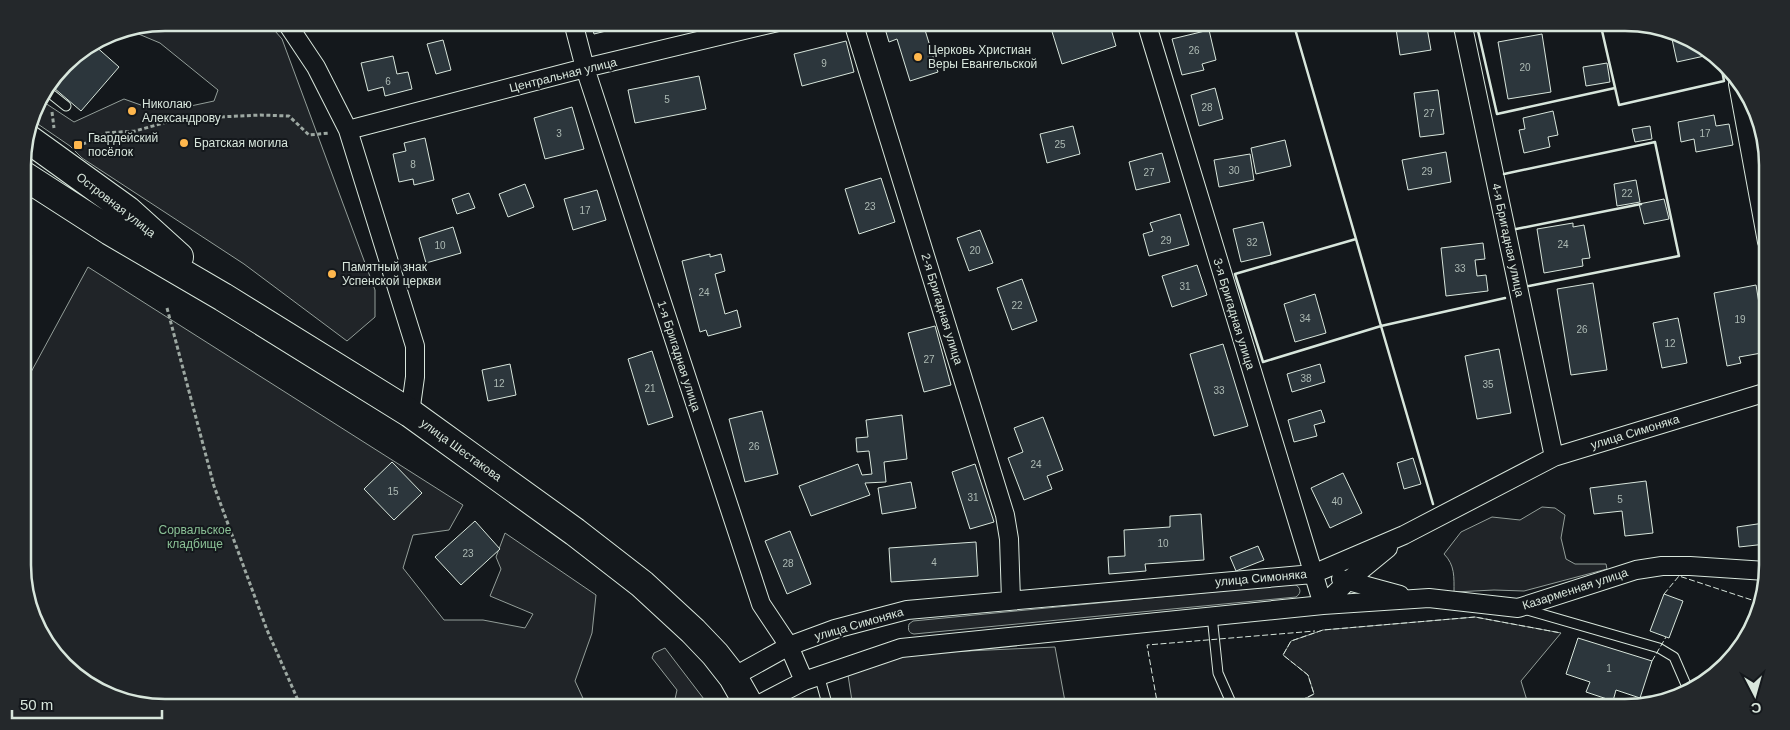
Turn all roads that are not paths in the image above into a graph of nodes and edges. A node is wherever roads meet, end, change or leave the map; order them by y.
1 (292, 31) edge
2 (575, 31) edge
3 (740, 31) edge
4 (856, 31) edge
5 (1149, 31) edge
6 (1464, 31) edge
7 (585, 68) junction
8 (51, 95) edge
9 (1740, 97) edge
10 (66, 106) dead end
11 (348, 130) junction
12 (35, 133) edge
13 (32, 181) edge
14 (1759, 202) edge
15 (224, 297) junction
16 (1759, 394) edge
17 (410, 413) junction
18 (1554, 457) junction
19 (1404, 534) junction
20 (1759, 571) edge
21 (1313, 574) junction
22 (1349, 580) junction
23 (1412, 599) junction
24 (1011, 600) junction
25 (1323, 605) junction
26 (1518, 608) junction
27 (1212, 616) junction
28 (789, 646) junction
29 (733, 677) junction
30 (812, 678) junction
31 (1687, 684) edge
32 (1229, 698) edge
33 (747, 699) edge
34 (769, 699) edge
35 (823, 699) edge

1 - 11 street, улица Шестакова
2 - 7 street, 1-я Бригадная улица
3 - 7 street, Центральная улица
4 - 24 street, 2-я Бригадная улица
5 - 21 street, 3-я Бригадная улица
6 - 18 street, 4-я Бригадная улица
7 - 11 street, Центральная улица
7 - 28 street, 1-я Бригадная улица
8 - 10 lane
9 - 14 street
11 - 17 street, улица Шестакова
12 - 15 main road, Островная улица
13 - 15 main road, Островная улица
15 - 17 main road, Островная улица
16 - 18 street, улица Симоняка
17 - 29 main road, улица Шестакова
18 - 19 street, улица Симоняка
19 - 21 street, улица Симоняка
19 - 22 street
20 - 26 street, Казарменная улица
21 - 22 street
21 - 24 street, улица Симоняка
21 - 25 street, 3-я Бригадная улица
22 - 23 street
22 - 25 street
23 - 25 street, Казарменная улица
23 - 26 street, Казарменная улица
24 - 28 street, улица Симоняка
25 - 27 street
26 - 31 lane
27 - 30 street
27 - 32 lane
28 - 29 street, улица Симоняка
28 - 30 street, 1-я Бригадная улица
29 - 33 main road, улица Шестакова
30 - 34 street
30 - 35 lane

